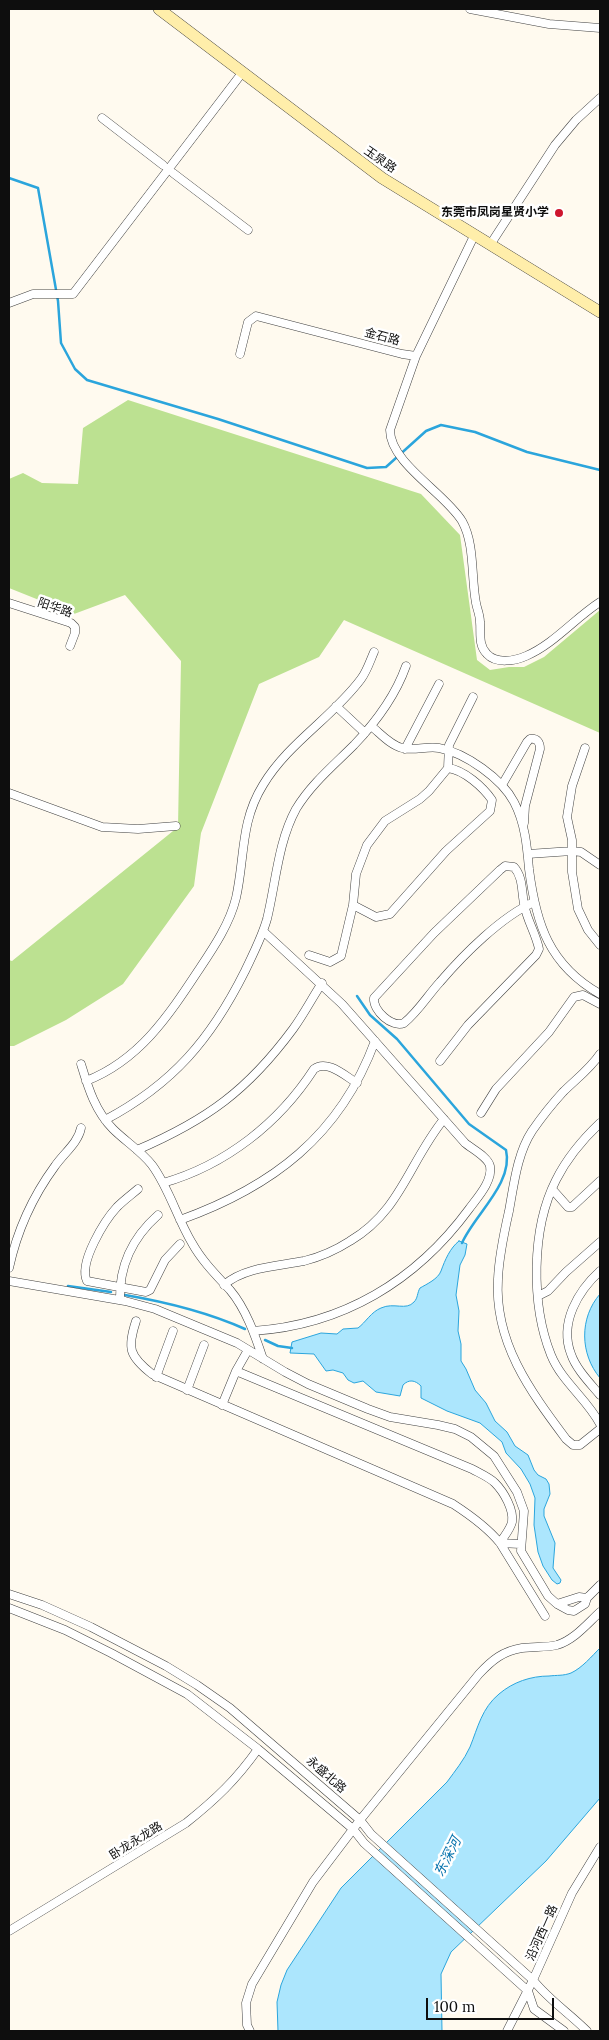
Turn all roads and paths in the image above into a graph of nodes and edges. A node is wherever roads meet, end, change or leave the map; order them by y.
1 (158, 9) edge
2 (470, 9) edge
3 (600, 28) edge
4 (242, 73) junction
5 (600, 98) edge
6 (102, 118) dead end
7 (163, 165) dead end
8 (173, 173) dead end
9 (248, 230) dead end
10 (474, 236) junction
11 (490, 245) junction
12 (9, 303) edge
13 (600, 312) edge
14 (240, 354) dead end
15 (416, 356) junction
16 (600, 602) edge
17 (9, 603) edge
18 (70, 646) dead end
19 (374, 652) dead end
20 (406, 666) dead end
21 (439, 684) dead end
22 (473, 697) dead end
23 (336, 706) junction
24 (371, 726) junction
25 (365, 733) junction
26 (585, 748) dead end
27 (405, 749) junction
28 (448, 751) junction
29 (448, 768) junction
30 (502, 785) junction
31 (9, 793) edge
32 (176, 826) dead end
33 (523, 828) junction
34 (572, 851) junction
35 (528, 854) junction
36 (600, 865) edge
37 (534, 902) junction
38 (353, 906) junction
39 (524, 906) junction
40 (263, 931) junction
41 (600, 945) edge
42 (309, 955) dead end
43 (322, 983) junction
44 (600, 994) edge
45 (600, 1004) edge
46 (375, 1041) junction
47 (600, 1054) edge
48 (440, 1061) dead end
49 (81, 1064) dead end
50 (86, 1080) junction
51 (358, 1083) junction
52 (481, 1113) dead end
53 (444, 1119) junction
54 (105, 1120) junction
55 (600, 1123) edge
56 (81, 1128) dead end
57 (137, 1150) junction
58 (600, 1182) edge
59 (163, 1183) junction
60 (138, 1189) dead end
61 (552, 1189) junction
62 (158, 1215) dead end
63 (180, 1220) junction
64 (600, 1242) edge
65 (180, 1244) dead end
66 (9, 1268) edge
67 (600, 1271) edge
68 (9, 1281) edge
69 (224, 1284) junction
70 (120, 1286) junction
71 (538, 1296) junction
72 (120, 1300) junction
73 (136, 1320) dead end
74 (174, 1331) dead end
75 (253, 1331) junction
76 (204, 1345) dead end
77 (248, 1350) junction
78 (263, 1359) junction
79 (236, 1371) junction
80 (156, 1377) junction
81 (188, 1390) junction
82 (600, 1395) edge
83 (222, 1405) junction
84 (600, 1424) edge
85 (600, 1429) edge
86 (500, 1543) junction
87 (520, 1544) junction
88 (600, 1585) edge
89 (9, 1594) edge
90 (9, 1608) edge
91 (600, 1612) edge
92 (546, 1616) dead end
93 (258, 1749) junction
94 (360, 1820) junction
95 (353, 1829) junction
96 (600, 1847) edge
97 (9, 1932) edge
98 (533, 1980) junction
99 (528, 1991) junction
100 (250, 2031) edge
101 (508, 2031) edge
102 (564, 2031) edge
103 (587, 2031) edge

1 - 4 street, 玉泉路
2 - 3 street
4 - 10 street, 玉泉路
4 - 12 street
5 - 11 street
6 - 7 street
8 - 9 street
10 - 11 street, 玉泉路
10 - 15 street
11 - 13 street, 玉泉路
14 - 15 street, 金石路
15 - 16 street
17 - 18 street, 阳华路
19 - 23 street
20 - 24 street
21 - 27 street
22 - 28 street
23 - 25 street
23 - 50 street
24 - 25 street
24 - 27 street
25 - 40 street
26 - 34 street
27 - 28 street
28 - 29 street
28 - 30 street
29 - 38 street
29 - 38 street
30 - 33 street
30 - 33 street
31 - 32 street
33 - 35 street
34 - 35 street
34 - 36 street
34 - 41 street
35 - 37 street
37 - 39 street
37 - 44 street
38 - 42 street
39 - 39 street
39 - 48 street
40 - 43 street
40 - 54 street
43 - 46 street
43 - 57 street
45 - 52 street
46 - 51 street
46 - 53 street
47 - 85 street
49 - 50 street
50 - 54 street
51 - 59 street
51 - 63 street
53 - 69 street
53 - 75 street
54 - 57 street
55 - 61 street
56 - 66 street
57 - 59 street
58 - 61 street
59 - 63 street
60 - 70 street
61 - 71 street
62 - 70 street
63 - 69 street
64 - 71 street
65 - 70 street
67 - 82 street
68 - 72 street
69 - 75 street
70 - 72 street
71 - 84 street
72 - 77 street
73 - 80 street
74 - 80 street
75 - 78 street
76 - 81 street
77 - 78 street
77 - 79 street
78 - 87 street
79 - 83 street
79 - 86 street
80 - 81 street
81 - 83 street
83 - 86 street
86 - 87 street
86 - 92 street
87 - 88 street
89 - 94 street, 永盛北路
90 - 93 street, 永盛北路
91 - 94 street
93 - 95 street, 永盛北路
93 - 97 street, 卧龙永龙路
94 - 95 street
94 - 98 street, 永盛北路
95 - 99 street, 永盛北路
95 - 100 street
96 - 98 street, 沿河西一路
98 - 99 street, 沿河西一路
98 - 103 street, 永盛北路
99 - 101 street, 沿河西一路
99 - 102 street, 永盛北路

